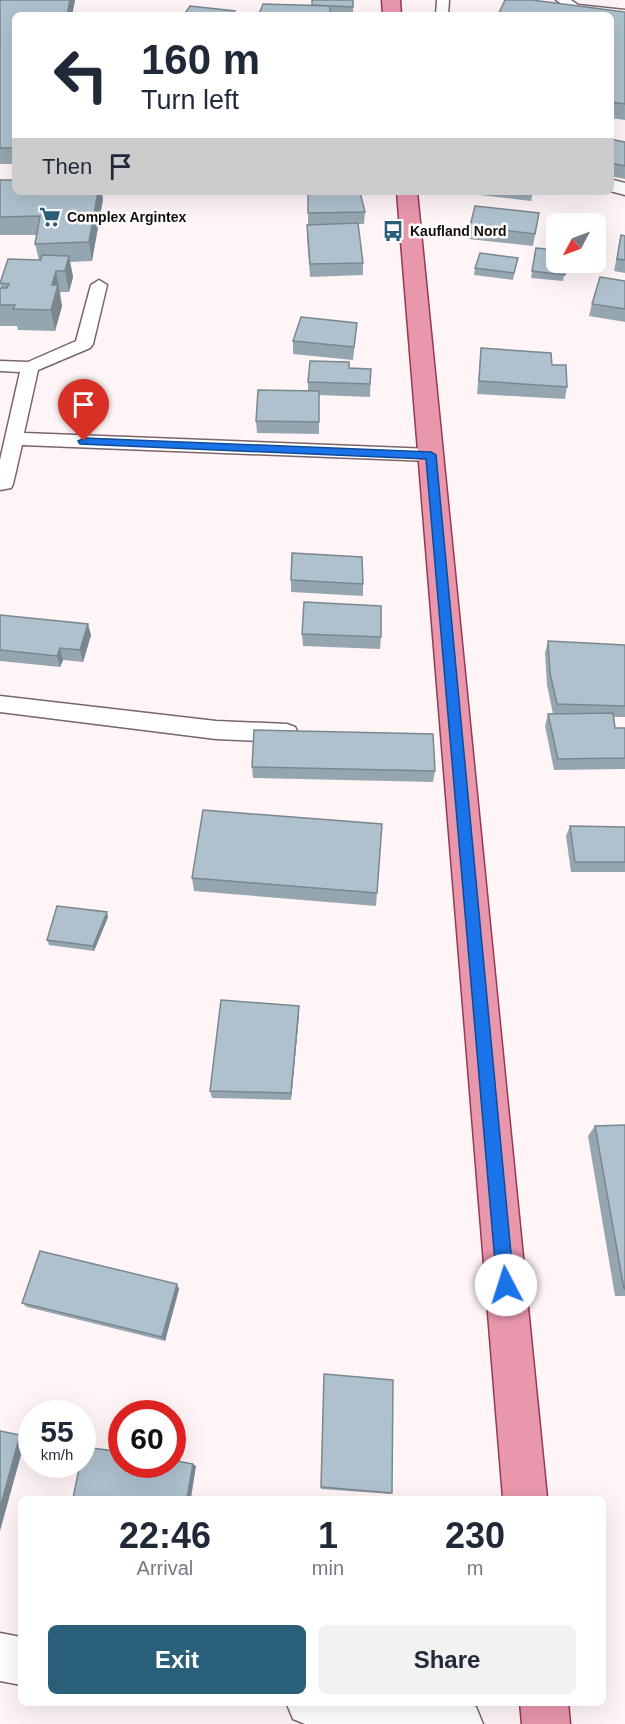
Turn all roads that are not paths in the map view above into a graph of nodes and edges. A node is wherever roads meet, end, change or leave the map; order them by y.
1 (562, 0) edge
2 (618, 9) edge
3 (407, 195) edge
4 (99, 285) dead end
5 (0, 366) edge
6 (30, 367) junction
7 (14, 439) junction
8 (431, 455) junction
9 (0, 484) edge
10 (0, 704) edge
11 (308, 734) edge
12 (525, 1496) edge
13 (0, 1658) edge
14 (18, 1661) edge
15 (18, 1665) edge
16 (0, 1680) edge
17 (337, 1706) edge
18 (544, 1706) edge
19 (459, 1724) edge
20 (546, 1724) edge

1 - 2 lane
3 - 8 main road
4 - 6 lane
5 - 6 lane
6 - 7 lane
7 - 8 lane
7 - 9 lane
8 - 12 main road
10 - 11 lane
13 - 14 street
15 - 16 lane
17 - 19 street
18 - 20 main road

